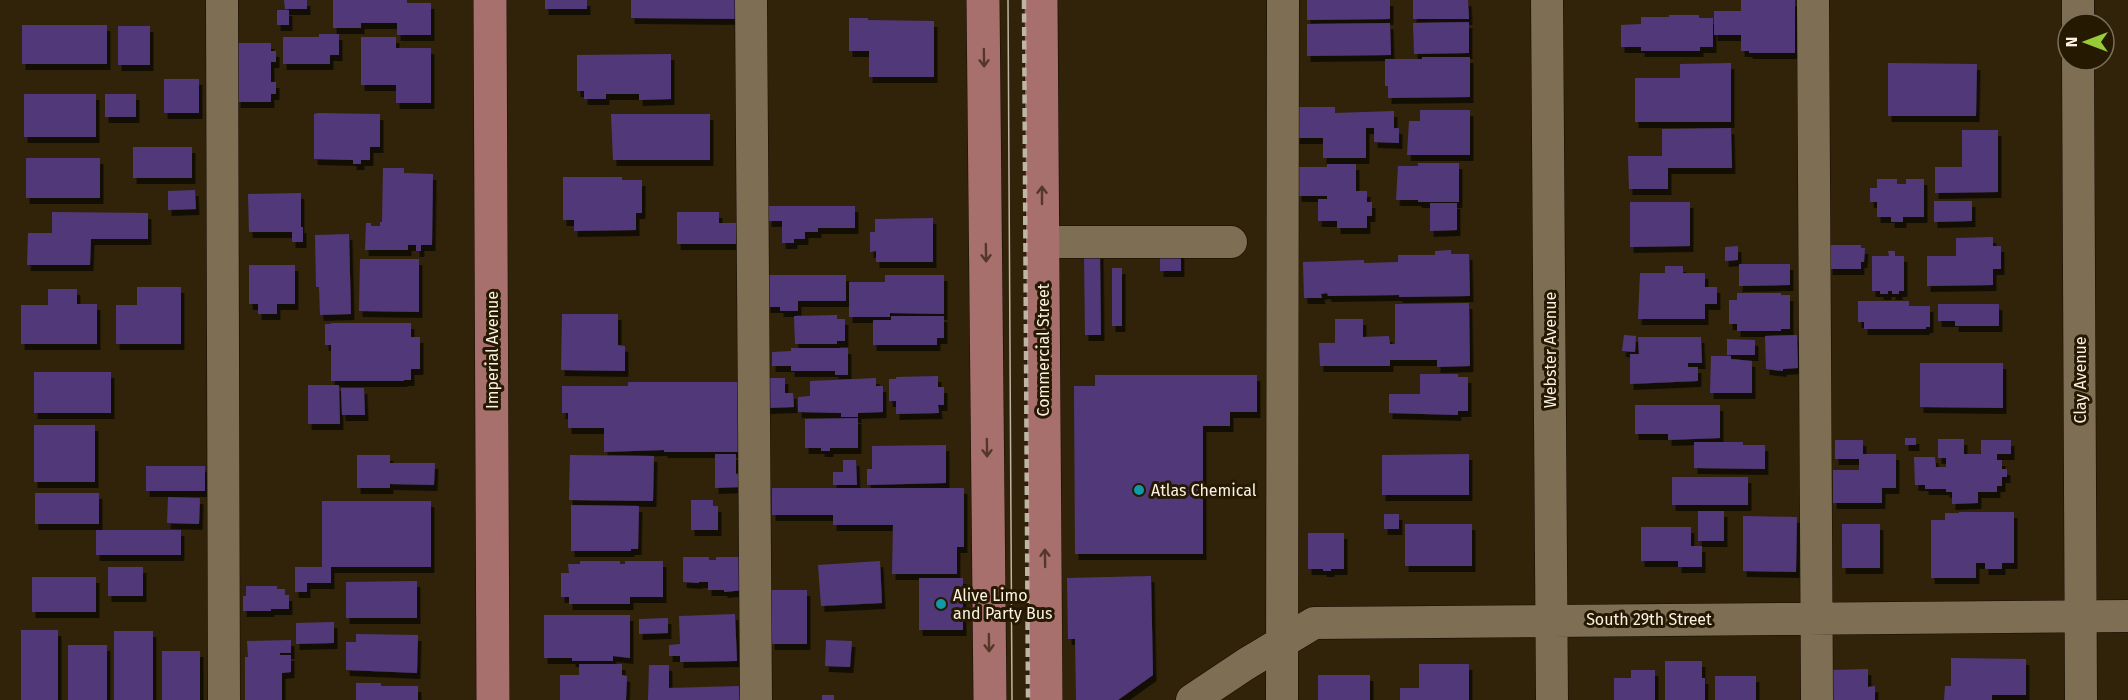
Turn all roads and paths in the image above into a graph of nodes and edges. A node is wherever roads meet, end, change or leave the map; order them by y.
1 (222, 0) edge
2 (490, 0) edge
3 (751, 0) edge
4 (983, 0) edge
5 (1041, 0) edge
6 (1282, 0) edge
7 (1547, 0) edge
8 (1813, 0) edge
9 (2078, 72) edge
10 (1042, 242) junction
11 (1231, 242) dead end
12 (2128, 616) edge
13 (2081, 617) junction
14 (1816, 618) junction
15 (1551, 620) junction
16 (1282, 643) junction
17 (224, 700) edge
18 (493, 700) edge
19 (756, 700) edge
20 (990, 700) edge
21 (1046, 700) edge
22 (1192, 700) edge
23 (1282, 700) edge
24 (1552, 700) edge
25 (1817, 700) edge
26 (2081, 700) edge

1 - 17 street
2 - 18 main road, Imperial Avenue
3 - 19 street
4 -> 20 main road
10 -> 5 main road, Commercial Street
6 - 16 street
7 - 15 street, Webster Avenue
8 - 14 street
9 - 13 street, Clay Avenue
10 - 11 street
21 -> 10 main road, Commercial Street
12 - 13 street, South 29th Street
13 - 14 street, South 29th Street
13 - 26 street, Clay Avenue
14 - 15 street, South 29th Street
14 - 25 street
15 - 16 street, South 29th Street
15 - 24 street, Webster Avenue
16 - 22 street, South 29th Street
16 - 23 street

